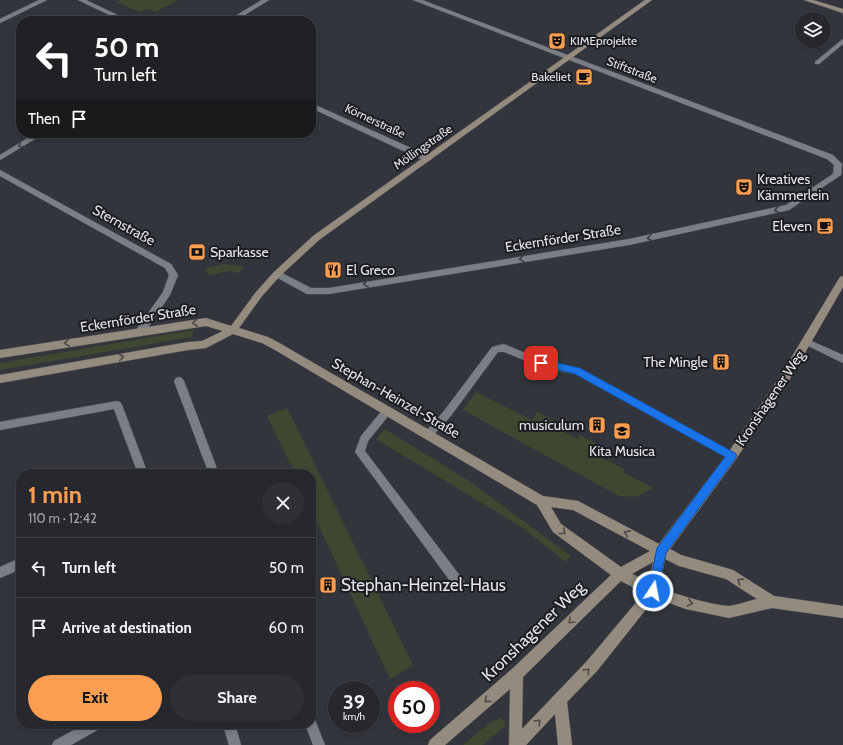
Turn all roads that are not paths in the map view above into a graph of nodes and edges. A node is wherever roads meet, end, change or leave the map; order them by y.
1 (44, 0) edge
2 (81, 0) edge
3 (266, 0) edge
4 (416, 0) edge
5 (807, 0) edge
6 (646, 1) edge
7 (843, 11) edge
8 (116, 16) edge
9 (239, 16) edge
10 (0, 21) edge
11 (843, 41) edge
12 (570, 58) junction
13 (816, 63) dead end
14 (316, 107) edge
15 (34, 138) edge
16 (0, 158) edge
17 (428, 159) junction
18 (838, 164) joint
19 (0, 172) edge
20 (277, 274) junction
21 (843, 279) edge
22 (141, 330) junction
23 (233, 330) junction
24 (807, 342) junction
25 (0, 354) edge
26 (843, 358) edge
27 (0, 379) edge
28 (179, 381) dead end
29 (387, 411) junction
30 (0, 426) edge
31 (428, 435) junction
32 (732, 456) junction
33 (142, 469) edge
34 (212, 469) edge
35 (541, 501) junction
36 (661, 551) junction
37 (16, 565) edge
38 (0, 573) edge
39 (620, 574) junction
40 (460, 585) dead end
41 (653, 591) junction
42 (772, 602) junction
43 (843, 612) edge
44 (517, 674) junction
45 (560, 700) junction
46 (88, 729) edge
47 (230, 729) edge
48 (313, 729) edge
49 (58, 745) edge
50 (235, 745) edge
51 (319, 745) edge
52 (435, 745) edge
53 (516, 745) edge
54 (565, 745) edge

1 - 10 street
2 - 8 street
3 - 9 street
4 - 12 street, Stiftstraße
5 - 7 main road
6 - 12 main road, Möllingstraße
11 - 13 lane
12 - 17 main road, Möllingstraße
12 - 18 street, Stiftstraße
14 - 17 street, Körnerstraße
15 -> 16 street
17 - 20 main road, Möllingstraße
18 -> 20 street, Eckernförder Straße
19 - 22 street, Sternstraße
20 - 23 main road, Möllingstraße
21 - 24 main road, Kronshagener Weg
23 -> 22 main road, Eckernförder Straße
22 -> 25 main road, Eckernförder Straße
27 -> 23 main road
23 - 29 main road, Stephan-Heinzel-Straße
24 - 26 lane
24 - 32 main road, Kronshagener Weg
28 - 34 lane
29 - 31 main road, Stephan-Heinzel-Straße
29 - 40 lane
30 - 33 lane
31 - 32 lane
31 - 35 main road, Stephan-Heinzel-Straße
32 - 36 main road, Kronshagener Weg
36 -> 35 main road, Stephan-Heinzel-Straße
35 -> 39 main road, Stephan-Heinzel-Straße
36 - 39 main road, Kronshagener Weg
36 - 41 main road, Kronshagener Weg
42 -> 36 main road, Stephan-Heinzel-Straße
37 - 38 lane
39 - 41 main road, Stephan-Heinzel-Straße
39 -> 44 main road, Kronshagener Weg
41 -> 42 main road, Stephan-Heinzel-Straße
45 -> 41 main road, Kronshagener Weg
42 - 43 main road
44 -> 52 main road, Kronshagener Weg
44 - 53 main road
53 -> 45 main road, Kronshagener Weg
45 - 54 main road
46 - 49 lane
47 - 50 lane
48 - 51 lane

